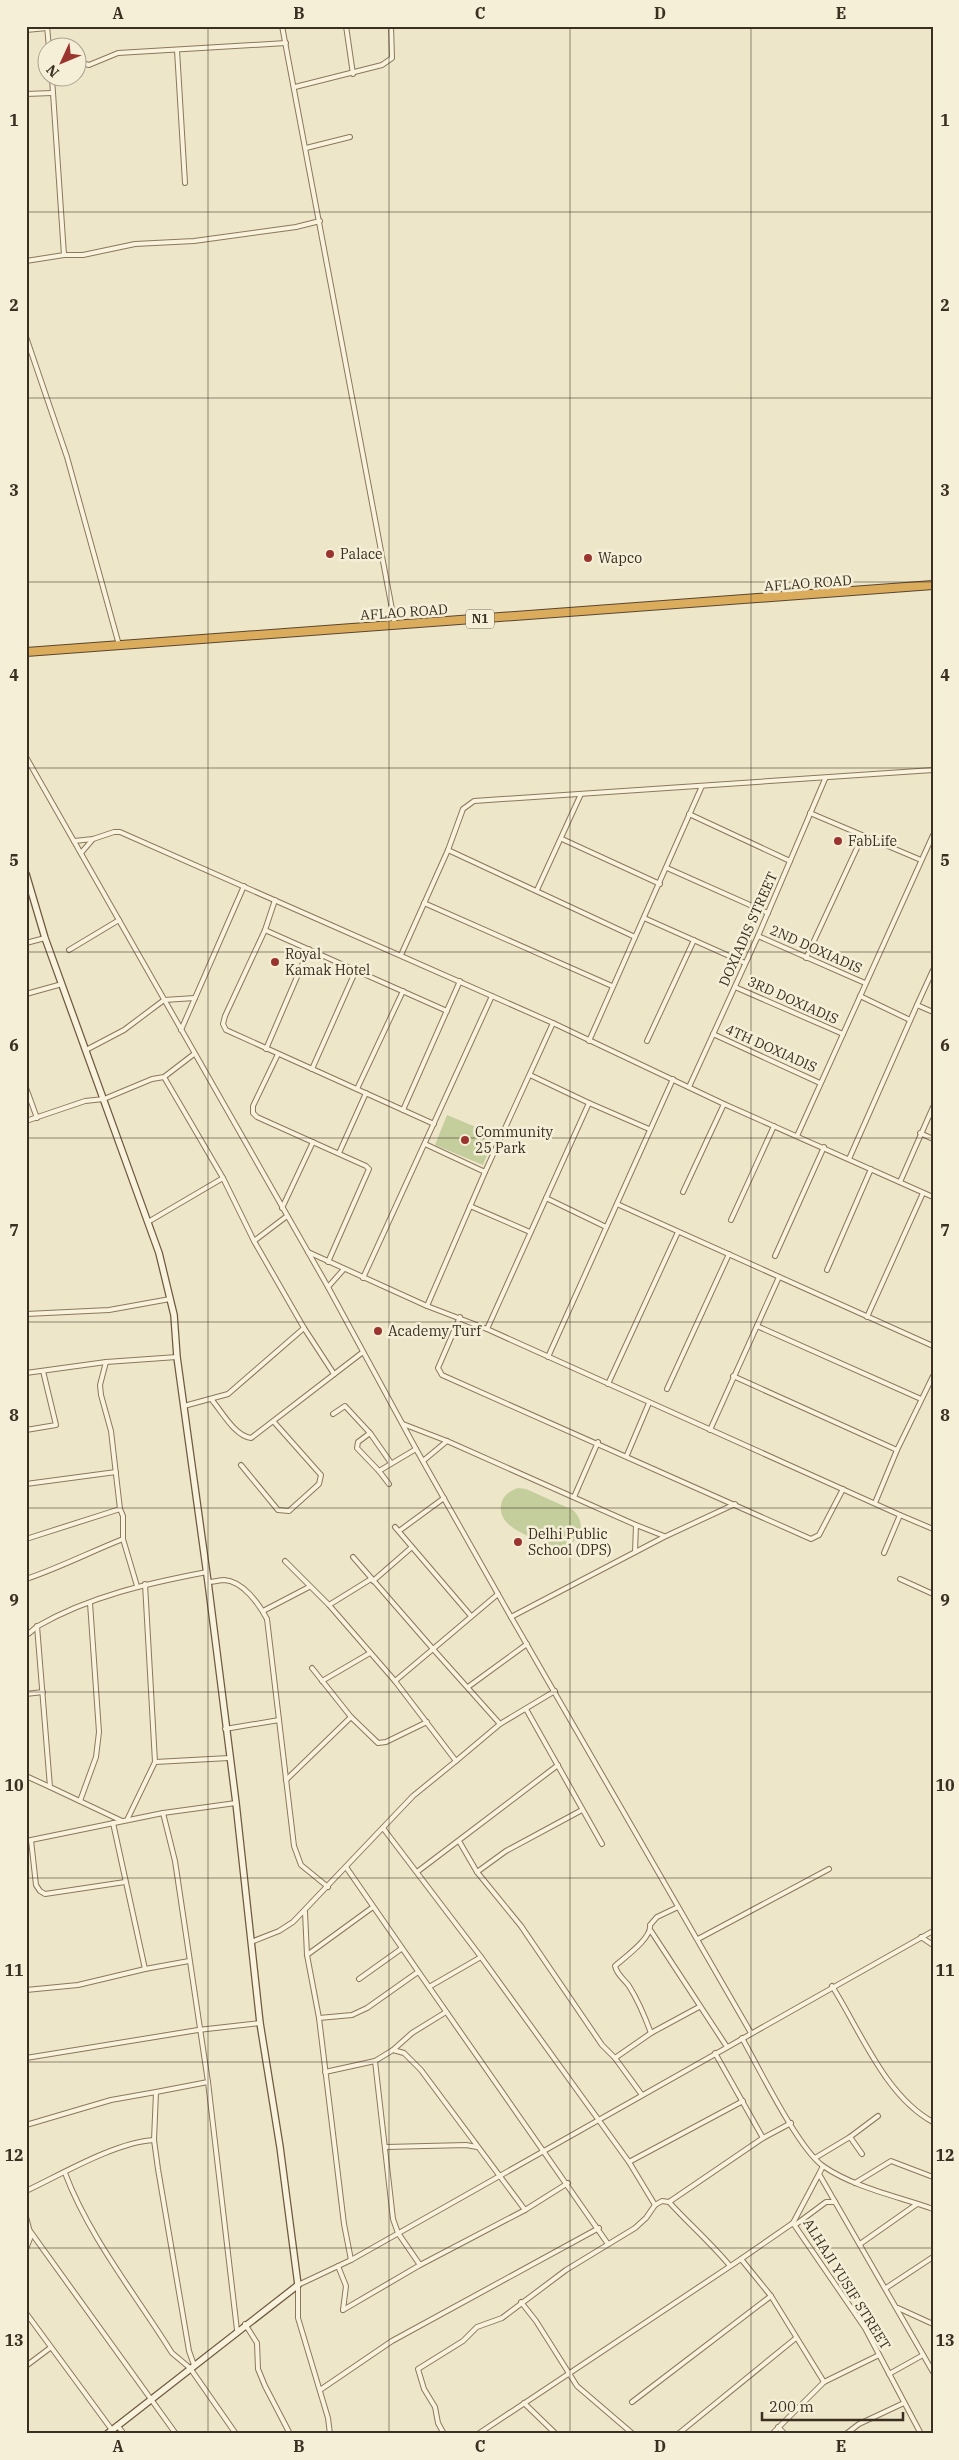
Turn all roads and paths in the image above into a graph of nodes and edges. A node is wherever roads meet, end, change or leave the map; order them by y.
1 (282, 26) edge
2 (346, 26) edge
3 (391, 26) edge
4 (47, 27) edge
5 (26, 30) edge
6 (286, 43) junction
7 (177, 50) junction
8 (88, 65) edge
9 (353, 74) junction
10 (294, 87) junction
11 (52, 88) edge
12 (52, 93) junction
13 (26, 94) edge
14 (350, 137) dead end
15 (306, 148) junction
16 (186, 183) dead end
17 (320, 221) junction
18 (64, 255) junction
19 (26, 261) edge
20 (26, 337) edge
21 (933, 585) edge
22 (394, 625) junction
23 (119, 645) junction
24 (26, 652) edge
25 (26, 756) edge
26 (933, 770) edge
27 (825, 779) junction
28 (702, 786) junction
29 (581, 794) junction
30 (810, 813) junction
31 (690, 814) junction
32 (863, 835) junction
33 (933, 835) edge
34 (562, 839) junction
35 (93, 840) junction
36 (74, 841) junction
37 (448, 850) junction
38 (81, 853) junction
39 (921, 860) junction
40 (790, 862) junction
41 (667, 868) junction
42 (26, 874) edge
43 (660, 884) junction
44 (244, 886) junction
45 (537, 890) junction
46 (275, 900) junction
47 (424, 904) junction
48 (768, 913) junction
49 (644, 918) junction
50 (119, 920) junction
51 (265, 930) junction
52 (758, 936) junction
53 (635, 937) junction
54 (45, 938) junction
55 (694, 940) junction
56 (26, 943) edge
57 (309, 949) junction
58 (69, 950) dead end
59 (401, 955) junction
60 (806, 958) junction
61 (745, 963) junction
62 (356, 970) junction
63 (933, 970) edge
64 (460, 981) junction
65 (865, 983) junction
66 (63, 984) junction
67 (612, 986) junction
68 (735, 987) junction
69 (403, 991) junction
70 (26, 994) edge
71 (492, 996) junction
72 (860, 996) junction
73 (195, 998) junction
74 (164, 1000) junction
75 (917, 1005) junction
76 (447, 1011) junction
77 (933, 1012) edge
78 (910, 1020) junction
79 (554, 1023) junction
80 (180, 1030) junction
81 (713, 1034) junction
82 (843, 1034) junction
83 (647, 1040) dead end
84 (589, 1041) junction
85 (266, 1049) junction
86 (86, 1050) junction
87 (194, 1054) junction
88 (278, 1054) junction
89 (312, 1069) junction
90 (530, 1076) junction
91 (164, 1077) junction
92 (673, 1080) junction
93 (820, 1083) junction
94 (689, 1087) junction
95 (26, 1088) edge
96 (357, 1089) junction
97 (366, 1093) junction
98 (104, 1099) junction
99 (589, 1103) junction
100 (724, 1104) junction
101 (933, 1107) edge
102 (403, 1110) junction
103 (37, 1118) junction
104 (26, 1121) edge
105 (434, 1124) junction
106 (774, 1126) junction
107 (649, 1129) junction
108 (920, 1134) junction
109 (797, 1136) junction
110 (933, 1140) edge
111 (313, 1142) junction
112 (425, 1144) junction
113 (824, 1148) junction
114 (339, 1154) junction
115 (849, 1159) junction
116 (871, 1170) junction
117 (485, 1172) junction
118 (223, 1178) junction
119 (900, 1182) junction
120 (683, 1192) dead end
121 (923, 1193) junction
122 (933, 1197) edge
123 (546, 1198) junction
124 (617, 1204) junction
125 (470, 1206) junction
126 (282, 1208) junction
127 (287, 1216) junction
128 (731, 1220) dead end
129 (148, 1222) junction
130 (606, 1227) junction
131 (530, 1232) junction
132 (678, 1232) junction
133 (254, 1241) junction
134 (308, 1252) junction
135 (728, 1254) junction
136 (775, 1256) dead end
137 (328, 1262) junction
138 (344, 1269) junction
139 (827, 1270) dead end
140 (779, 1277) junction
141 (363, 1278) junction
142 (328, 1287) junction
143 (170, 1299) junction
144 (427, 1306) junction
145 (26, 1314) edge
146 (460, 1317) junction
147 (867, 1317) junction
148 (757, 1326) junction
149 (304, 1328) junction
150 (487, 1329) junction
151 (933, 1346) edge
152 (363, 1352) junction
153 (177, 1357) junction
154 (548, 1358) junction
155 (106, 1362) junction
156 (43, 1371) junction
157 (26, 1373) edge
158 (334, 1374) junction
159 (733, 1376) junction
160 (933, 1376) edge
161 (608, 1384) junction
162 (667, 1389) dead end
163 (921, 1399) junction
164 (212, 1400) junction
165 (649, 1403) junction
166 (184, 1406) junction
167 (332, 1414) dead end
168 (274, 1422) junction
169 (403, 1424) junction
170 (26, 1430) edge
171 (710, 1430) junction
172 (370, 1433) junction
173 (447, 1441) junction
174 (598, 1442) junction
175 (416, 1449) junction
176 (897, 1450) junction
177 (627, 1455) junction
178 (422, 1460) junction
179 (391, 1463) junction
180 (241, 1465) dead end
181 (379, 1471) junction
182 (116, 1472) junction
183 (26, 1484) edge
184 (390, 1484) dead end
185 (843, 1488) junction
186 (574, 1496) junction
187 (444, 1498) junction
188 (875, 1503) junction
189 (735, 1504) junction
190 (120, 1509) junction
191 (900, 1515) junction
192 (636, 1525) junction
193 (394, 1527) dead end
194 (932, 1527) edge
195 (399, 1531) junction
196 (664, 1537) junction
197 (26, 1539) edge
198 (123, 1539) junction
199 (412, 1547) junction
200 (635, 1552) junction
201 (884, 1553) dead end
202 (353, 1557) dead end
203 (285, 1561) dead end
204 (207, 1572) junction
205 (26, 1579) edge
206 (372, 1580) junction
207 (900, 1580) dead end
208 (208, 1582) junction
209 (145, 1584) junction
210 (137, 1586) junction
211 (310, 1587) junction
212 (498, 1594) junction
213 (933, 1594) edge
214 (90, 1603) junction
215 (329, 1604) junction
216 (263, 1611) junction
217 (471, 1616) junction
218 (511, 1617) junction
219 (37, 1626) junction
220 (26, 1635) edge
221 (527, 1644) junction
222 (433, 1649) junction
223 (370, 1653) junction
224 (312, 1668) dead end
225 (394, 1681) junction
226 (322, 1682) junction
227 (468, 1687) junction
228 (555, 1691) junction
229 (43, 1692) junction
230 (26, 1694) edge
231 (526, 1709) junction
232 (352, 1717) junction
233 (279, 1720) junction
234 (427, 1722) junction
235 (500, 1724) junction
236 (225, 1729) junction
237 (229, 1758) junction
238 (456, 1761) junction
239 (155, 1762) junction
240 (558, 1765) junction
241 (26, 1776) edge
242 (286, 1780) junction
243 (50, 1787) junction
244 (80, 1801) junction
245 (236, 1803) junction
246 (582, 1810) junction
247 (163, 1814) junction
248 (124, 1821) junction
249 (113, 1823) junction
250 (383, 1828) junction
251 (28, 1841) edge
252 (459, 1841) junction
253 (602, 1844) dead end
254 (346, 1868) junction
255 (829, 1869) dead end
256 (416, 1872) junction
257 (477, 1872) junction
258 (125, 1882) junction
259 (328, 1887) junction
260 (373, 1907) junction
261 (678, 1907) junction
262 (304, 1912) junction
263 (651, 1930) junction
264 (933, 1930) edge
265 (921, 1937) junction
266 (698, 1939) junction
267 (251, 1942) junction
268 (933, 1945) edge
269 (401, 1949) junction
270 (307, 1955) junction
271 (481, 1957) junction
272 (189, 1961) junction
273 (145, 1969) junction
274 (418, 1972) junction
275 (359, 1979) dead end
276 (832, 1986) junction
277 (428, 1987) junction
278 (26, 1990) edge
279 (699, 2007) junction
280 (446, 2012) junction
281 (319, 2018) junction
282 (260, 2023) junction
283 (198, 2030) junction
284 (651, 2033) junction
285 (751, 2033) junction
286 (742, 2038) junction
287 (726, 2047) junction
288 (393, 2050) junction
289 (715, 2053) junction
290 (26, 2057) edge
291 (615, 2058) junction
292 (375, 2062) junction
293 (325, 2072) junction
294 (208, 2082) junction
295 (156, 2092) junction
296 (642, 2095) junction
297 (743, 2101) junction
298 (878, 2116) dead end
299 (598, 2120) junction
300 (933, 2122) edge
301 (791, 2124) junction
302 (26, 2125) edge
303 (850, 2137) junction
304 (763, 2138) junction
305 (154, 2140) junction
306 (386, 2147) junction
307 (477, 2147) junction
308 (544, 2149) junction
309 (862, 2154) dead end
310 (815, 2158) junction
311 (629, 2162) junction
312 (823, 2166) junction
313 (65, 2173) junction
314 (499, 2174) junction
315 (819, 2174) junction
316 (933, 2177) edge
317 (568, 2183) junction
318 (855, 2183) junction
319 (26, 2191) edge
320 (669, 2202) junction
321 (836, 2202) junction
322 (917, 2204) junction
323 (656, 2205) junction
324 (933, 2209) edge
325 (525, 2210) junction
326 (26, 2217) edge
327 (794, 2224) junction
328 (599, 2228) junction
329 (30, 2231) junction
330 (398, 2233) junction
331 (608, 2244) junction
332 (860, 2244) junction
333 (26, 2249) edge
334 (933, 2257) edge
335 (741, 2259) junction
336 (351, 2260) junction
337 (420, 2265) junction
338 (338, 2266) junction
339 (730, 2266) junction
340 (298, 2285) junction
341 (886, 2288) junction
342 (771, 2296) junction
343 (521, 2302) junction
344 (898, 2308) junction
345 (26, 2313) edge
346 (245, 2324) junction
347 (933, 2324) edge
348 (237, 2330) junction
349 (796, 2338) junction
350 (50, 2348) junction
351 (879, 2355) junction
352 (923, 2355) junction
353 (26, 2366) edge
354 (192, 2366) junction
355 (933, 2372) edge
356 (569, 2374) junction
357 (889, 2374) junction
358 (824, 2382) junction
359 (320, 2390) junction
360 (150, 2399) junction
361 (632, 2402) dead end
362 (524, 2403) junction
363 (904, 2403) junction
364 (778, 2427) junction
365 (112, 2430) edge
366 (124, 2434) edge
367 (176, 2434) edge
368 (236, 2434) edge
369 (290, 2434) edge
370 (330, 2434) edge
371 (444, 2434) edge
372 (478, 2434) edge
373 (556, 2434) edge
374 (633, 2434) edge
375 (678, 2434) edge
376 (772, 2434) edge
377 (785, 2434) edge
378 (846, 2434) edge
379 (920, 2434) edge

1 - 6 street
2 - 9 street
3 - 9 street
4 - 5 street
6 - 7 street
6 - 10 street
7 - 8 street
7 - 16 street
9 - 10 street
10 - 15 street
11 - 12 street
12 - 13 street
12 - 18 street
14 - 15 street
15 - 17 street
17 - 18 street
17 - 22 street
18 - 19 street
20 - 23 street
21 - 22 highway, AFLAO ROAD / N1
22 - 23 highway, AFLAO ROAD / N1
23 - 24 highway, AFLAO ROAD / N1
25 - 36 street
26 - 27 street
27 - 28 street
27 - 30 street, DOXIADIS STREET
28 - 29 street
28 - 31 street
29 - 34 street
29 - 37 street
30 - 32 street
30 - 40 street, DOXIADIS STREET
31 - 40 street
31 - 41 street
32 - 39 street
32 - 60 street
33 - 39 street
34 - 43 street
34 - 45 street
35 - 36 street
35 - 38 street
35 - 44 street
36 - 38 street
37 - 45 street
37 - 47 street
38 - 50 street
39 - 65 street
40 - 48 street, DOXIADIS STREET
41 - 43 street
41 - 48 street
42 - 54 street
43 - 49 street
44 - 46 street
44 - 73 street
45 - 53 street
46 - 51 street
46 - 59 street
47 - 59 street
47 - 67 street
48 - 52 street, DOXIADIS STREET
49 - 53 street
49 - 55 street
50 - 58 street
50 - 74 street
51 - 57 street
51 - 85 street
52 - 60 street, 2ND DOXIADIS
52 - 61 street, DOXIADIS STREET
53 - 67 street
54 - 56 street
54 - 66 street
55 - 61 street
55 - 83 street
57 - 62 street
57 - 85 street
59 - 64 street
60 - 65 street, 2ND DOXIADIS
61 - 68 street, DOXIADIS STREET
62 - 69 street
62 - 89 street
63 - 75 street
64 - 71 street
64 - 76 street
65 - 72 street
66 - 70 street
66 - 86 street
67 - 84 street
68 - 81 street, DOXIADIS STREET
68 - 82 street, 3RD DOXIADIS
69 - 76 street
69 - 96 street
71 - 79 street
71 - 105 street
72 - 78 street
72 - 82 street
73 - 74 street
73 - 80 street
74 - 80 street
74 - 86 street
75 - 77 street
75 - 78 street
76 - 102 street
78 - 115 street
79 - 84 street
79 - 90 street
80 - 87 street
81 - 93 street, 4TH DOXIADIS
81 - 94 street, DOXIADIS STREET
82 - 93 street
84 - 92 street
85 - 88 street
86 - 98 street
87 - 91 street
87 - 126 street
88 - 89 street
88 - 111 street
89 - 96 street
90 - 99 street
90 - 117 street
91 - 98 street
91 - 118 street
92 - 94 street
92 - 107 street
93 - 109 street
94 - 100 street
95 - 103 street
96 - 97 street
97 - 102 street
97 - 114 street
98 - 103 street
98 - 129 street
99 - 107 street
99 - 123 street
100 - 106 street
100 - 120 street
101 - 108 street
102 - 105 street
103 - 104 street
105 - 112 street
106 - 109 street
106 - 128 street
107 - 124 street
108 - 110 street
108 - 119 street
109 - 113 street
111 - 114 street
111 - 126 street
112 - 117 street
112 - 141 street
113 - 115 street
113 - 136 street
114 - 137 street
115 - 116 street
116 - 119 street
116 - 139 street
117 - 125 street
118 - 129 street
118 - 133 street
119 - 121 street
121 - 122 street
121 - 147 street
123 - 130 street
123 - 131 street
124 - 130 street
124 - 132 street
125 - 131 street
125 - 144 street
126 - 127 street
127 - 133 street
127 - 134 street
129 - 143 street
130 - 154 street
131 - 150 street
132 - 135 street
132 - 161 street
133 - 149 street
134 - 137 street
134 - 142 street
135 - 140 street
135 - 162 street
137 - 138 street
138 - 141 street
138 - 142 street
140 - 147 street
140 - 148 street
141 - 144 street
142 - 152 street
143 - 145 street
143 - 153 street
144 - 146 street
146 - 150 street
146 - 174 street
147 - 151 street
148 - 159 street
148 - 163 street
149 - 158 street
149 - 164 street
150 - 154 street
152 - 158 street
152 - 169 street
153 - 155 street
153 - 166 street
154 - 161 street
155 - 156 street
155 - 182 street
156 - 157 street
156 - 170 street
158 - 168 street
159 - 171 street
159 - 176 street
160 - 163 street
161 - 165 street
163 - 176 street
164 - 166 street
164 - 168 street
165 - 171 street
165 - 177 street
166 - 204 street
167 - 172 street
168 - 180 street
169 - 173 street
169 - 175 street
171 - 185 street
172 - 179 street
172 - 181 street
173 - 178 street
173 - 186 street
174 - 177 street
174 - 186 street
175 - 178 street
175 - 179 street
176 - 188 street
177 - 189 street
178 - 187 street
179 - 181 street
181 - 184 street
182 - 183 street
182 - 190 street
185 - 188 street
185 - 189 street
186 - 192 street
187 - 195 street
187 - 212 street
188 - 191 street
189 - 196 street
190 - 197 street
190 - 198 street
191 - 194 street
191 - 201 street
192 - 196 street
192 - 200 street
193 - 195 street
195 - 199 street
196 - 200 street
198 - 205 street
198 - 210 street
199 - 206 street
199 - 217 street
200 - 218 street
202 - 206 street
203 - 211 street
204 - 208 street
204 - 209 street
206 - 215 street
206 - 222 street
207 - 213 street
208 - 216 street
208 - 236 street
209 - 210 street
209 - 239 street
210 - 214 street
211 - 215 street
211 - 216 street
212 - 217 street
212 - 218 street
214 - 219 street
214 - 244 street
215 - 223 street
216 - 233 street
217 - 222 street
218 - 221 street
219 - 220 street
219 - 229 street
221 - 227 street
221 - 228 street
222 - 225 street
222 - 227 street
223 - 225 street
223 - 226 street
224 - 226 street
225 - 234 street
226 - 232 street
227 - 235 street
228 - 231 street
228 - 261 street
229 - 230 street
229 - 243 street
231 - 235 street
231 - 240 street
232 - 234 street
232 - 242 street
233 - 236 street
233 - 242 street
234 - 238 street
235 - 238 street
236 - 237 street
237 - 239 street
237 - 245 street
238 - 250 street
239 - 248 street
240 - 246 street
240 - 252 street
241 - 243 street
242 - 259 street
243 - 244 street
244 - 248 street
245 - 247 street
245 - 267 street
246 - 253 street
246 - 257 street
247 - 248 street
247 - 272 street
248 - 249 street
249 - 251 street
249 - 258 street
250 - 254 street
250 - 256 street
251 - 258 street
252 - 256 street
252 - 257 street
254 - 259 street
254 - 260 street
255 - 266 street
256 - 271 street
257 - 291 street
258 - 273 street
259 - 262 street
260 - 269 street
260 - 270 street
261 - 263 street
261 - 266 street
262 - 267 street
262 - 270 street
263 - 279 street
263 - 284 street
264 - 265 street
265 - 268 street
265 - 276 street
266 - 285 street
267 - 282 street
269 - 274 street
269 - 275 street
270 - 281 street
271 - 277 street
271 - 299 street
272 - 273 street
272 - 283 street
273 - 278 street
274 - 277 street
274 - 281 street
276 - 285 street
276 - 300 street
277 - 280 street
279 - 284 street
279 - 287 street
280 - 288 street
280 - 308 street
281 - 293 street
282 - 283 street
282 - 340 street
283 - 290 street
283 - 294 street
284 - 291 street
285 - 286 street
286 - 287 street
286 - 301 street
287 - 289 street
288 - 292 street
288 - 307 street
289 - 296 street
289 - 297 street
291 - 296 street
292 - 293 street
292 - 306 street
293 - 336 street
294 - 295 street
294 - 348 street
295 - 302 street
295 - 305 street
296 - 299 street
297 - 304 street
297 - 311 street
298 - 303 street
299 - 308 street
299 - 311 street
301 - 304 street
301 - 310 street
303 - 309 street
303 - 310 street
304 - 320 street
305 - 313 street
305 - 354 street
306 - 307 street
306 - 330 street
307 - 314 street
308 - 314 street
308 - 317 street
310 - 312 street
311 - 323 street
312 - 315 street, ALHAJI YUSIF STREET
312 - 318 street
313 - 319 street
313 - 354 street
314 - 325 street
314 - 330 street
315 - 321 street
315 - 327 street, ALHAJI YUSIF STREET
316 - 318 street
317 - 325 street
317 - 328 street
318 - 322 street
320 - 323 street
320 - 339 street
321 - 327 street
321 - 332 street
322 - 324 street
322 - 332 street
323 - 331 street
325 - 337 street
326 - 329 street
327 - 335 street
327 - 351 street, ALHAJI YUSIF STREET
328 - 331 street
328 - 359 street
329 - 333 street
329 - 360 street
330 - 336 street
330 - 337 street
331 - 343 street
332 - 341 street
334 - 341 street
335 - 339 street
335 - 342 street
336 - 338 street
337 - 338 street
338 - 340 street
339 - 356 street
340 - 346 street
340 - 359 street
341 - 344 street
342 - 349 street
342 - 361 street
343 - 356 street
343 - 371 street
344 - 347 street
344 - 352 street
345 - 350 street
346 - 348 street
346 - 369 street
348 - 354 street
349 - 358 street
349 - 375 street
350 - 353 street
350 - 365 street
351 - 357 street, ALHAJI YUSIF STREET
351 - 358 street
352 - 355 street
352 - 357 street
354 - 360 street
354 - 368 street
356 - 362 street
356 - 374 street
357 - 363 street, ALHAJI YUSIF STREET
358 - 364 street
359 - 370 street
360 - 365 street
360 - 367 street
362 - 372 street
362 - 373 street
363 - 378 street
363 - 379 street, ALHAJI YUSIF STREET
364 - 376 street
364 - 377 street
365 - 366 street

